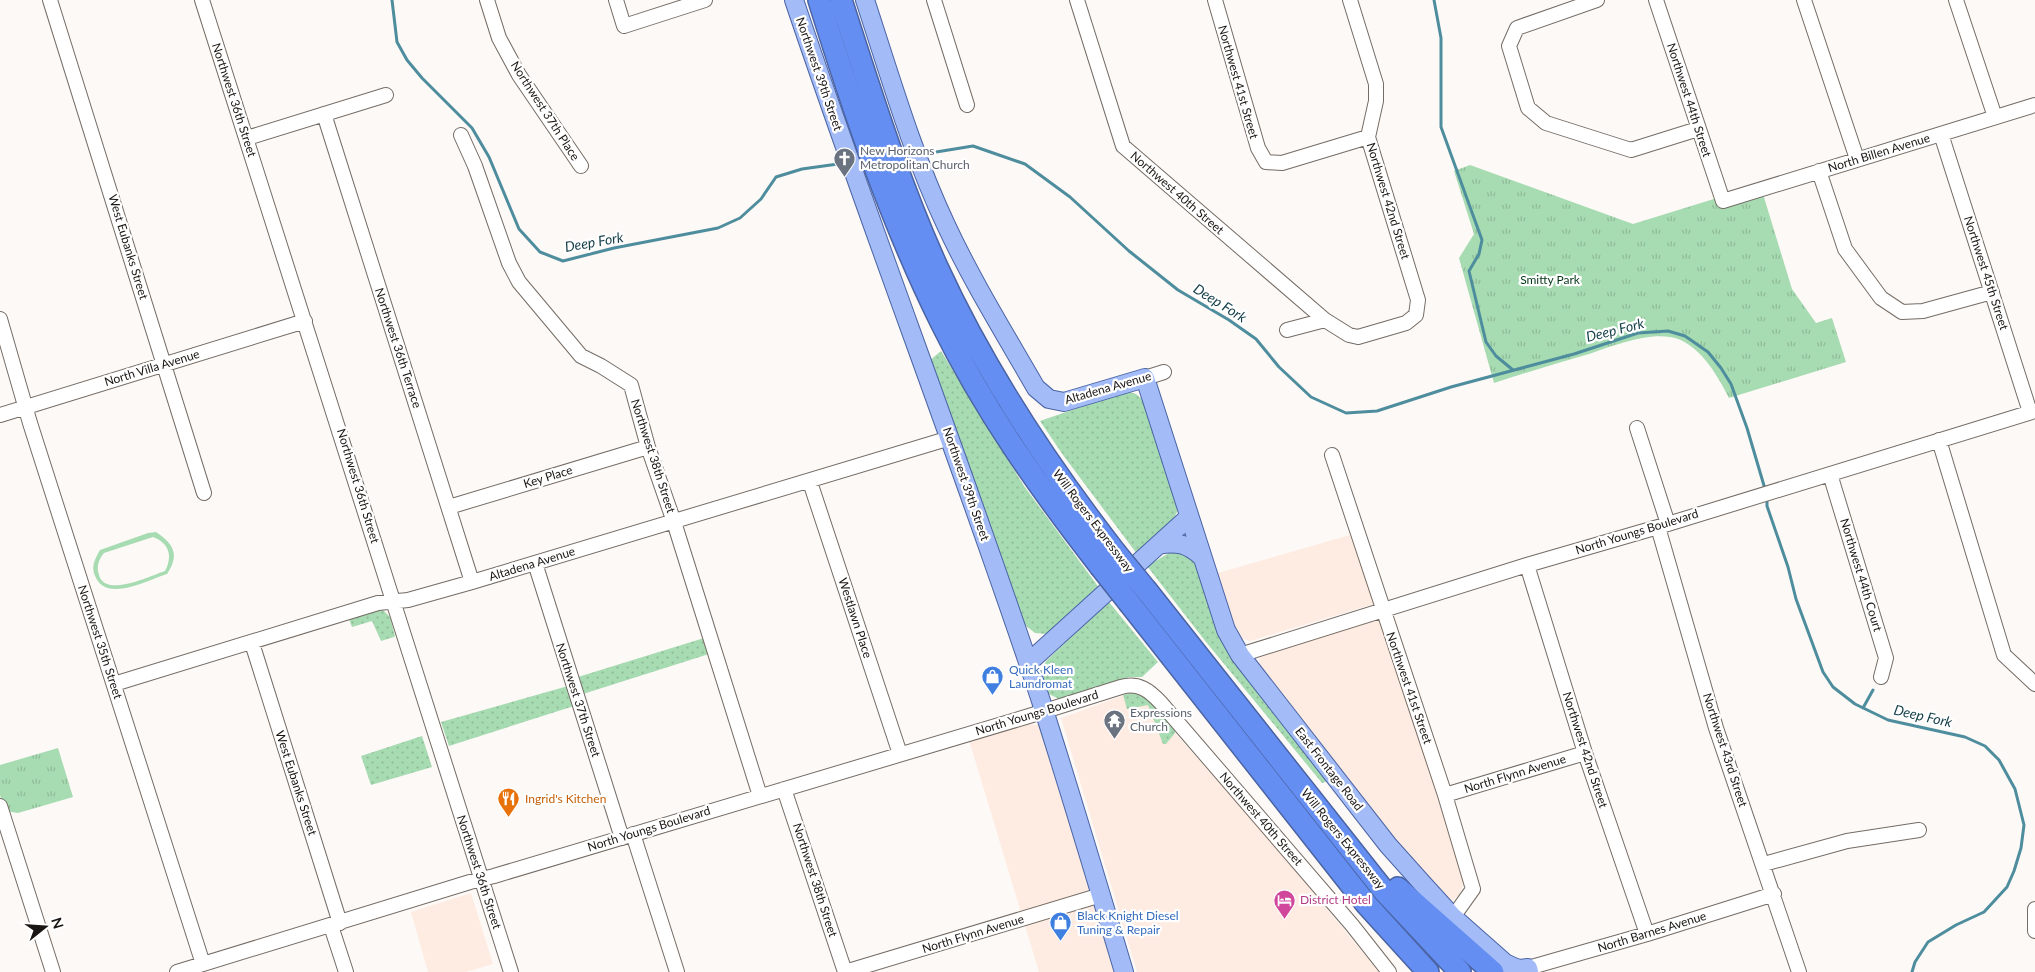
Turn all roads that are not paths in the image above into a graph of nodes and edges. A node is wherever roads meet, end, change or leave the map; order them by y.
1 (50, 0) edge
2 (202, 0) edge
3 (487, 0) edge
4 (616, 0) edge
5 (705, 0) edge
6 (794, 0) edge
7 (819, 0) edge
8 (841, 0) edge
9 (865, 0) edge
10 (934, 0) edge
11 (1077, 0) edge
12 (1215, 0) edge
13 (1350, 0) edge
14 (1598, 0) edge
15 (1656, 0) edge
16 (1804, 0) edge
17 (1956, 0) edge
18 (386, 95) dead end
19 (967, 105) dead end
20 (2035, 105) edge
21 (324, 114) junction
22 (1995, 117) junction
23 (1698, 128) junction
24 (1941, 134) junction
25 (461, 135) dead end
26 (1368, 137) junction
27 (247, 138) junction
28 (1857, 160) junction
29 (581, 166) dead end
30 (1819, 171) junction
31 (1723, 200) joint
32 (1992, 292) junction
33 (0, 319) edge
34 (1325, 320) junction
35 (305, 321) junction
36 (1287, 330) dead end
37 (164, 365) junction
38 (1164, 372) dead end
39 (1145, 378) junction
40 (26, 407) junction
41 (2032, 411) edge
42 (0, 415) edge
43 (1637, 428) dead end
44 (950, 438) junction
45 (1938, 440) junction
46 (648, 448) junction
47 (1332, 455) dead end
48 (1830, 474) junction
49 (810, 482) junction
50 (204, 493) dead end
51 (449, 507) junction
52 (1189, 518) junction
53 (674, 522) junction
54 (1663, 525) junction
55 (1158, 546) junction
56 (1202, 557) junction
57 (1108, 559) junction
58 (535, 563) junction
59 (1527, 564) junction
60 (472, 582) junction
61 (1139, 597) junction
62 (394, 602) junction
63 (1383, 611) junction
64 (252, 643) junction
65 (1240, 655) junction
66 (1028, 663) junction
67 (1881, 677) dead end
68 (114, 684) junction
69 (2035, 684) edge
70 (1121, 687) joint
71 (1044, 711) junction
72 (1585, 753) junction
73 (900, 754) junction
74 (784, 789) junction
75 (1445, 795) junction
76 (760, 796) junction
77 (0, 806) edge
78 (1919, 830) dead end
79 (1337, 832) junction
80 (627, 836) junction
81 (1764, 864) junction
82 (482, 879) junction
83 (1774, 894) junction
84 (1101, 895) junction
85 (2035, 909) edge
86 (1453, 917) junction
87 (335, 924) junction
88 (2035, 931) edge
89 (1647, 934) junction
90 (203, 964) junction
91 (1529, 970) edge
92 (182, 971) edge
93 (53, 972) edge
94 (346, 972) edge
95 (511, 972) edge
96 (677, 972) edge
97 (845, 972) edge
98 (1124, 972) edge
99 (1389, 972) edge
100 (1428, 972) edge
101 (1460, 972) edge
102 (1493, 972) edge
103 (1799, 972) edge

1 - 37 street, West Eubanks Street
2 - 27 street, Northwest 36th Street
3 - 29 street, Northwest 37th Place
4 - 5 street
6 - 44 main road, Northwest 39th Street
7 - 57 highway, Will Rogers Expressway
8 - 57 highway, Will Rogers Expressway
9 - 39 main road, Altadena Avenue
10 - 19 street
11 - 34 street, Northwest 40th Street
12 - 26 street, Northwest 41st Street
13 - 26 street, Northwest 42nd Street
14 - 23 street
15 - 23 street, Northwest 44th Street
16 - 28 street
17 - 22 street
18 - 21 street
20 - 22 street, North Billen Avenue
21 - 27 street
21 - 51 street, Northwest 36th Terrace
22 - 24 street, North Billen Avenue
23 - 31 street, Northwest 44th Street
24 - 28 street, North Billen Avenue
24 - 32 street, Northwest 45th Street
25 - 46 street, Northwest 38th Street
26 - 34 street, Northwest 42nd Street
27 - 35 street, Northwest 36th Street
28 - 30 street, North Billen Avenue
30 - 31 street, North Billen Avenue
30 - 32 street
32 - 41 street, Northwest 45th Street
33 - 40 street, Northwest 35th Street
34 - 36 street
35 - 37 street, North Villa Avenue
35 - 62 street, Northwest 36th Street
37 - 40 street, North Villa Avenue
37 - 50 street, West Eubanks Street
38 - 39 street, Altadena Avenue
39 - 52 main road
40 - 42 street, North Villa Avenue
40 - 68 street, Northwest 35th Street
41 - 45 street, North Youngs Boulevard
43 - 54 street, Northwest 43rd Street
44 - 49 street, Altadena Avenue
44 - 66 main road, Northwest 39th Street
45 - 48 street, North Youngs Boulevard
45 - 69 street
46 - 51 street, Key Place
46 - 53 street, Northwest 38th Street
47 - 63 street, Northwest 41st Street
48 - 54 street, North Youngs Boulevard
48 - 67 street, Northwest 44th Court
49 - 53 street, Altadena Avenue
49 - 73 street, Westlawn Place
51 - 60 street, Northwest 36th Terrace
52 - 55 main road
52 - 56 main road, East Frontage Road
53 - 58 street, Altadena Avenue
53 - 76 street, Northwest 38th Street
54 - 59 street, North Youngs Boulevard
54 - 81 street, Northwest 43rd Street
55 - 56 main road
55 - 66 main road
56 - 65 main road, East Frontage Road
57 - 61 highway, Will Rogers Expressway, bridge
58 - 60 street, Altadena Avenue
58 - 80 street, Northwest 37th Street
59 - 63 street, North Youngs Boulevard
59 - 72 street, Northwest 42nd Street
60 - 62 street, Altadena Avenue
61 - 79 highway, Will Rogers Expressway
61 - 100 highway, Will Rogers Expressway
62 - 64 street, Altadena Avenue
62 - 82 street, Northwest 36th Street
63 - 65 street, North Youngs Boulevard
63 - 75 street, Northwest 41st Street
64 - 68 street, Altadena Avenue
64 - 87 street, West Eubanks Street
65 - 86 main road, East Frontage Road
66 - 71 main road, Northwest 39th Street
68 - 90 street, Northwest 35th Street
70 - 71 street, North Youngs Boulevard
70 - 99 street, Northwest 40th Street
71 - 73 street, North Youngs Boulevard
71 - 84 main road, Northwest 39th Street
72 - 75 street, North Flynn Avenue
72 - 89 street, Northwest 42nd Street
73 - 74 street, North Youngs Boulevard
74 - 76 street, North Youngs Boulevard
74 - 97 street, Northwest 38th Street
75 - 86 street, Northwest 41st Street
76 - 80 street, North Youngs Boulevard
77 - 93 street
78 - 81 street
79 - 101 highway, Will Rogers Expressway
79 - 102 highway
80 - 82 street, North Youngs Boulevard
80 - 96 street, Northwest 37th Street
81 - 83 street, Northwest 43rd Street
82 - 87 street, North Youngs Boulevard
82 - 95 street, Northwest 36th Street
83 - 89 street, North Barnes Avenue
83 - 103 street, Northwest 43rd Street
84 - 97 street, North Flynn Avenue
84 - 98 main road, Northwest 39th Street
85 - 88 street
86 - 91 main road, East Frontage Road
87 - 90 street, North Youngs Boulevard
87 - 94 street, West Eubanks Street
89 - 91 street, North Barnes Avenue
90 - 92 street, North Youngs Boulevard

